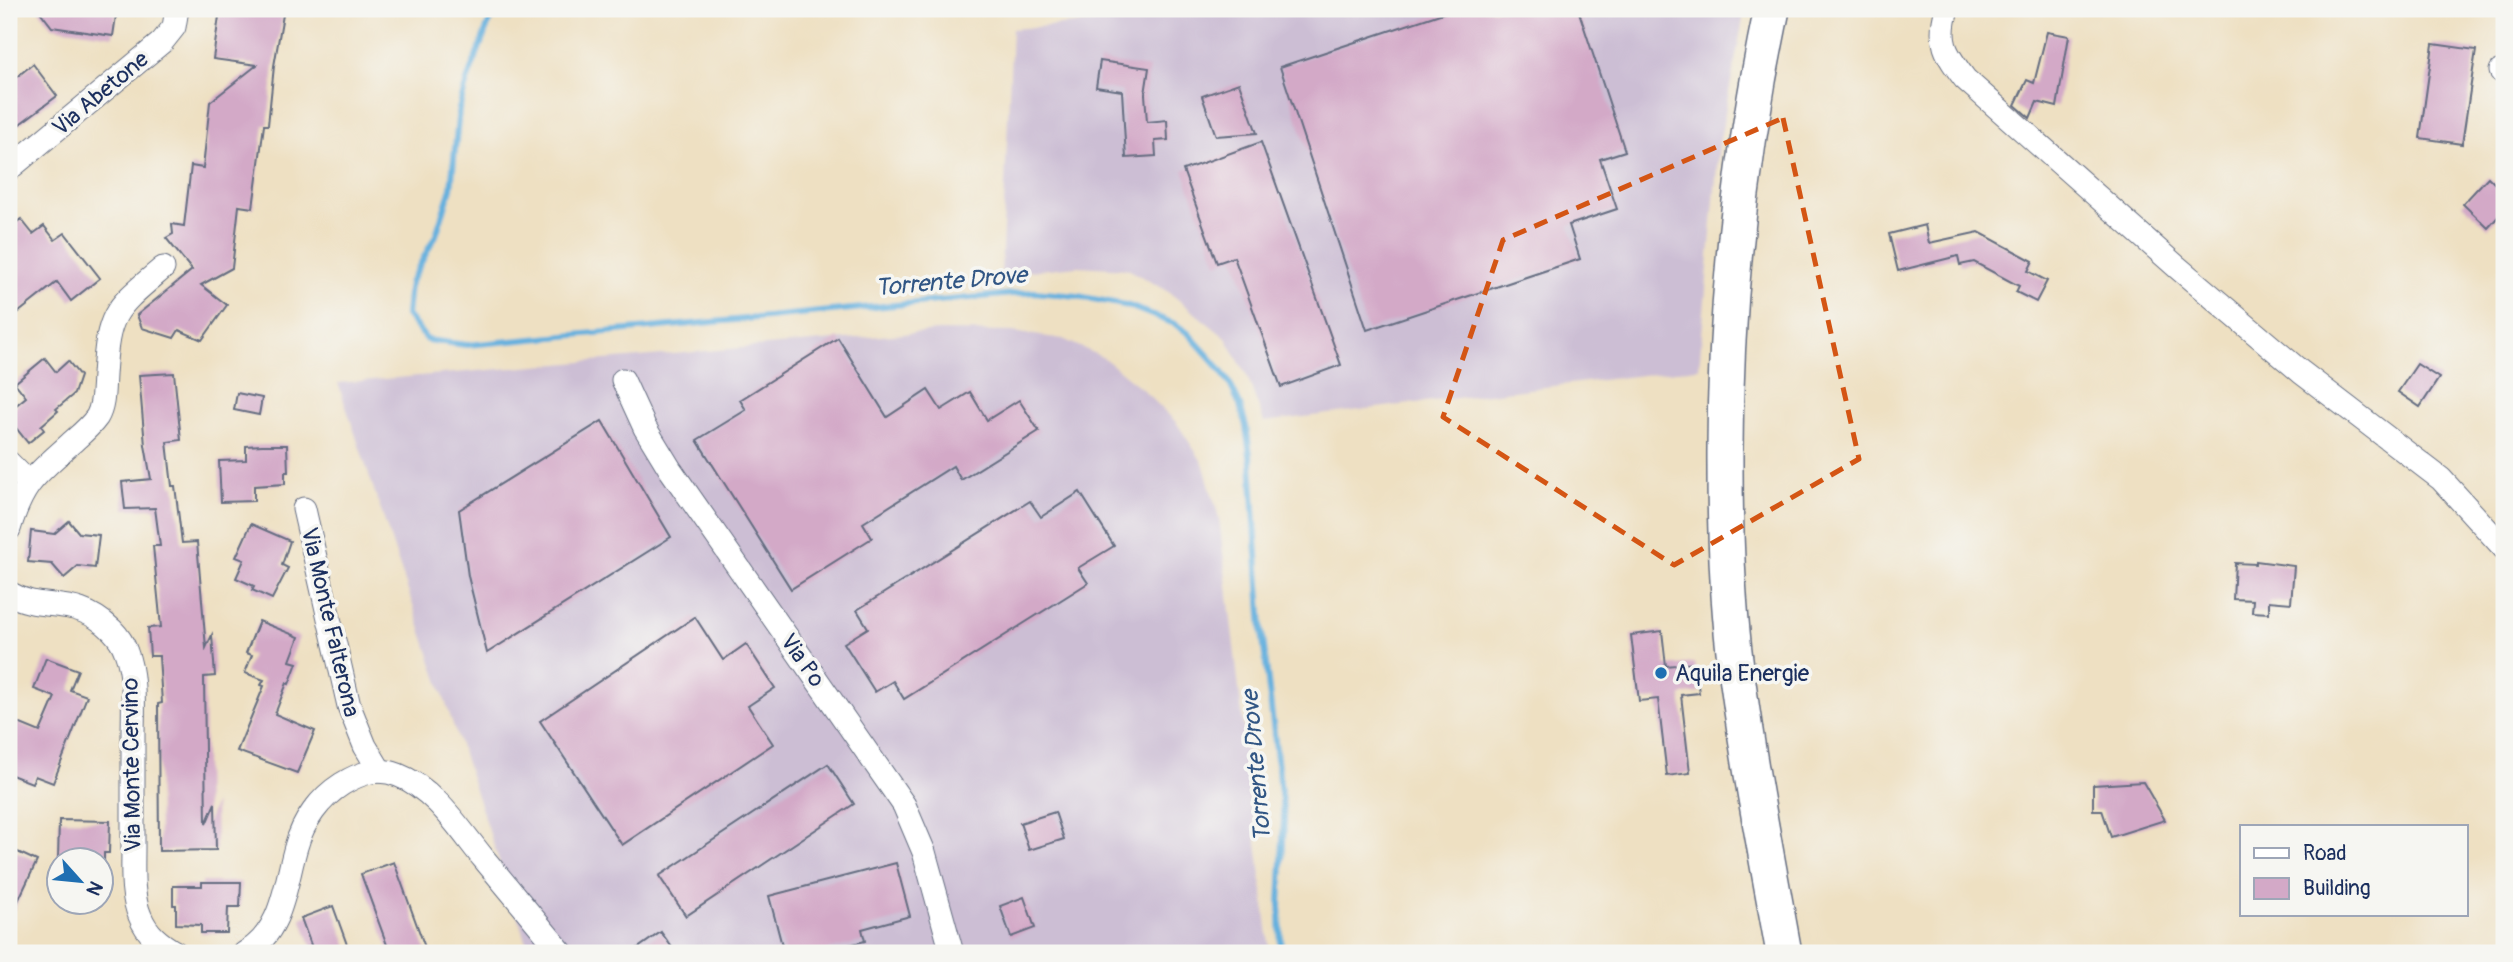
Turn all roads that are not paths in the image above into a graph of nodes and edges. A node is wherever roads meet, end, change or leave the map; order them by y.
1 (177, 9) edge
2 (1752, 9) edge
3 (1772, 9) edge
4 (1947, 9) edge
5 (9, 169) edge
6 (1734, 245) junction
7 (163, 268) dead end
8 (623, 380) dead end
9 (9, 463) edge
10 (28, 482) junction
11 (304, 509) dead end
12 (9, 529) edge
13 (2504, 548) edge
14 (10, 597) edge
15 (380, 771) junction
16 (176, 953) edge
17 (245, 953) edge
18 (562, 953) edge
19 (952, 953) edge
20 (1784, 953) edge

1 - 5 street, Via Abetone
2 - 6 main road
3 - 6 main road
4 - 13 street
6 - 20 main road
7 - 10 street
8 - 19 street, Via Po
9 - 10 street
10 - 12 street
11 - 15 street, Via Monte Falterona
14 - 16 street, Via Monte Cervino
15 - 17 street
15 - 18 street

